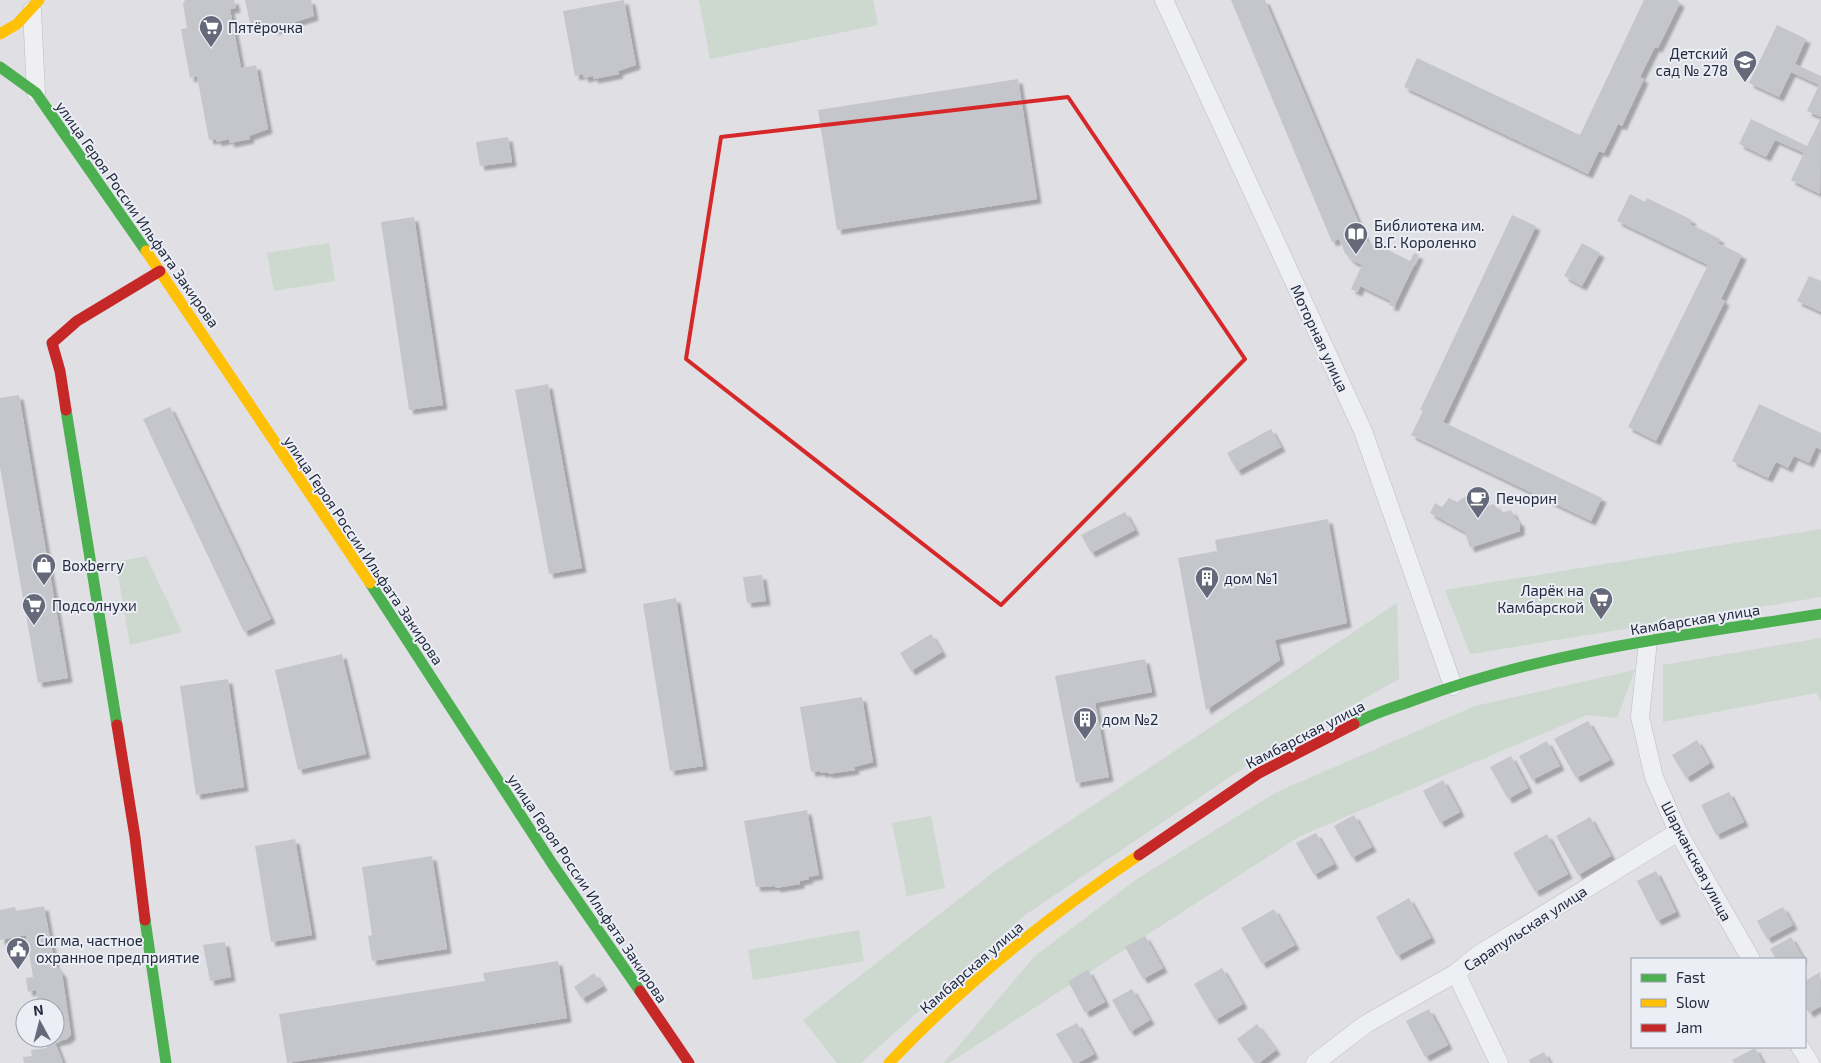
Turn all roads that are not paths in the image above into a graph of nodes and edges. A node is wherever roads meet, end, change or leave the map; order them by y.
1 (1164, 0) edge
2 (35, 5) edge
3 (0, 34) edge
4 (0, 67) edge
5 (36, 93) junction
6 (160, 271) junction
7 (1821, 614) edge
8 (1648, 641) junction
9 (1453, 686) junction
10 (1678, 832) junction
11 (1750, 958) edge
12 (1456, 973) junction
13 (1801, 1048) edge
14 (166, 1063) edge
15 (689, 1063) edge
16 (889, 1063) edge
17 (1315, 1063) edge
18 (1499, 1063) edge
19 (1810, 1063) edge

1 - 9 street, Моторная улица
2 - 3 street
2 - 5 street
4 - 5 street, улица Героя России Ильфата Закирова
5 - 6 street, улица Героя России Ильфата Закирова
6 - 14 street
6 - 15 street, улица Героя России Ильфата Закирова
7 - 8 street, Камбарская улица
8 - 9 street, Камбарская улица
8 - 10 street, Шарканская улица
9 - 16 street, Камбарская улица
10 - 11 street, Шарканская улица
10 - 12 street, Сарапульская улица
12 - 17 street
12 - 18 street, Сарапульская улица
13 - 19 street

